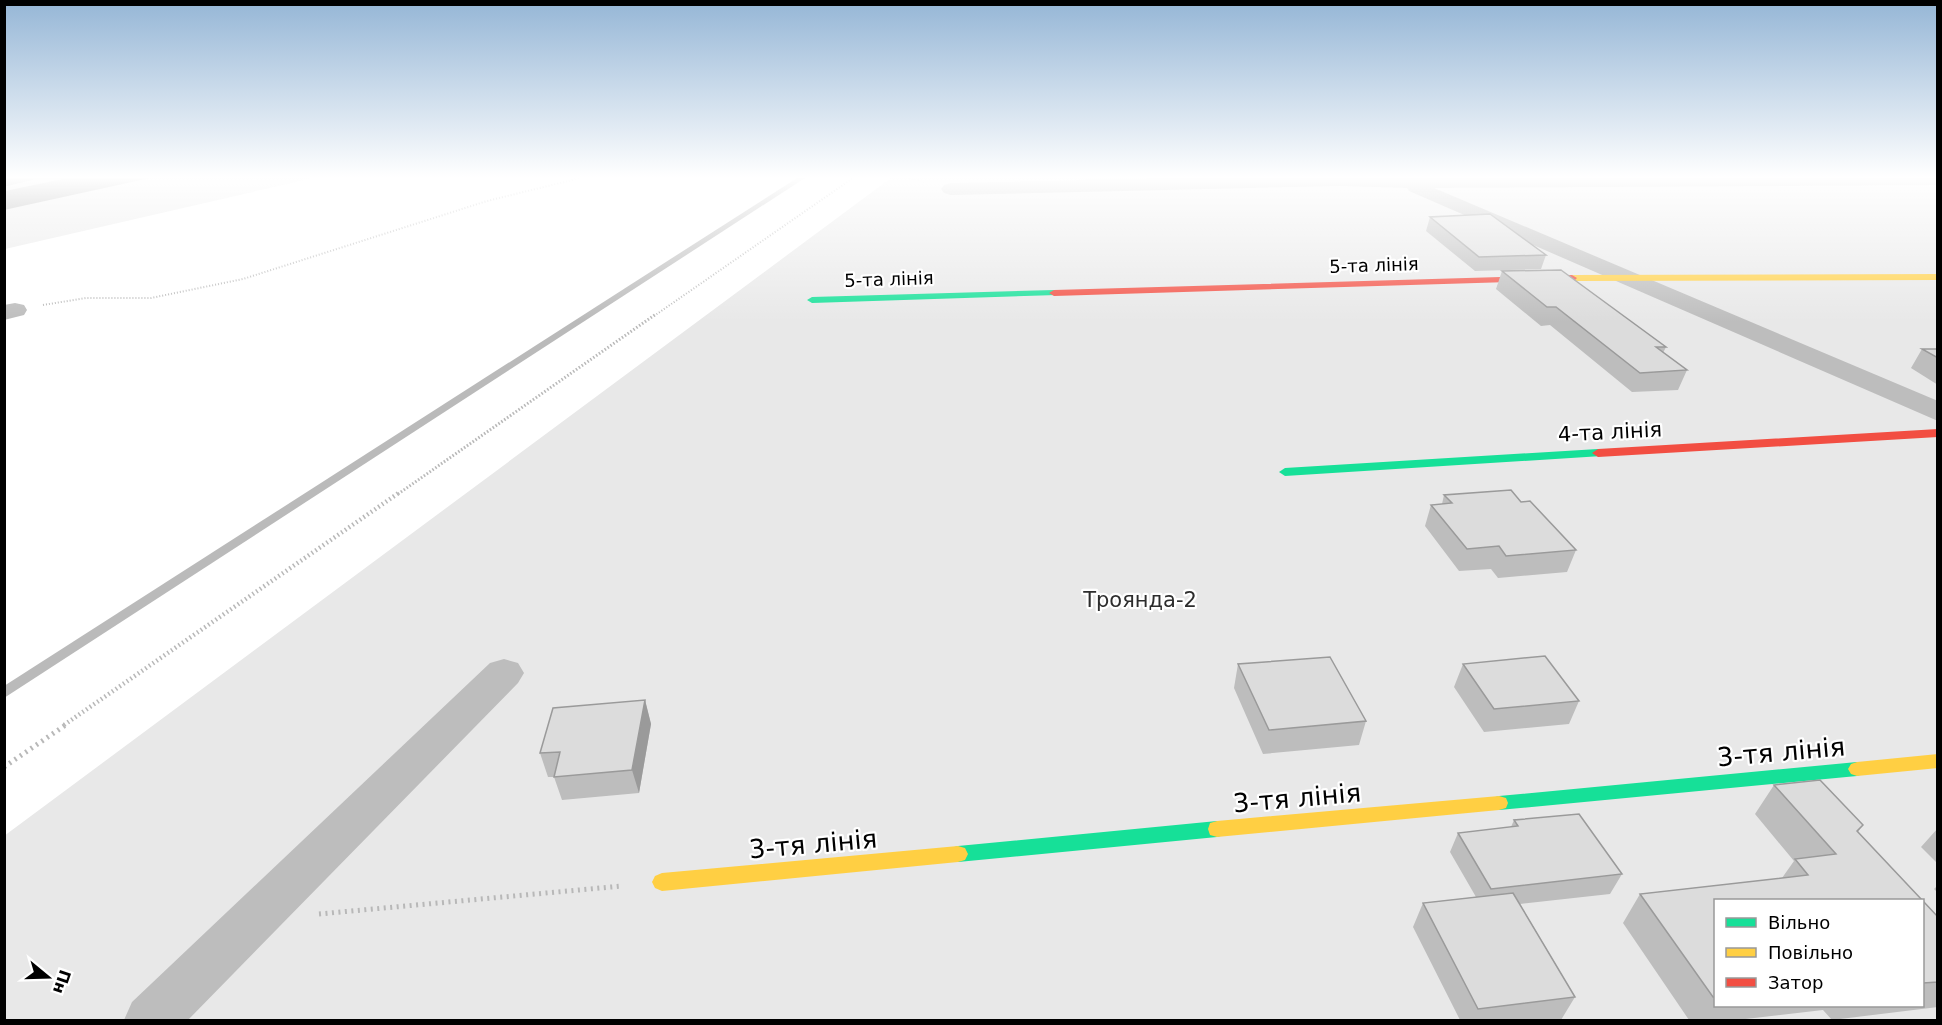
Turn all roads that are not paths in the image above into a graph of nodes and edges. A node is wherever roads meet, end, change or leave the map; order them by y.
1 (1507, 226) edge
2 (1623, 276) junction
3 (1938, 277) edge
4 (812, 300) dead end
5 (1938, 412) edge
6 (1938, 433) edge
7 (1285, 472) dead end
8 (504, 673) dead end
9 (1938, 761) edge
10 (662, 882) road end
11 (151, 1020) edge

1 - 2 street
2 - 3 street, 5-та лінія
2 - 4 street, 5-та лінія
2 - 5 street
6 - 7 street, 4-та лінія
8 - 11 street
9 - 10 street, 3-тя лінія

